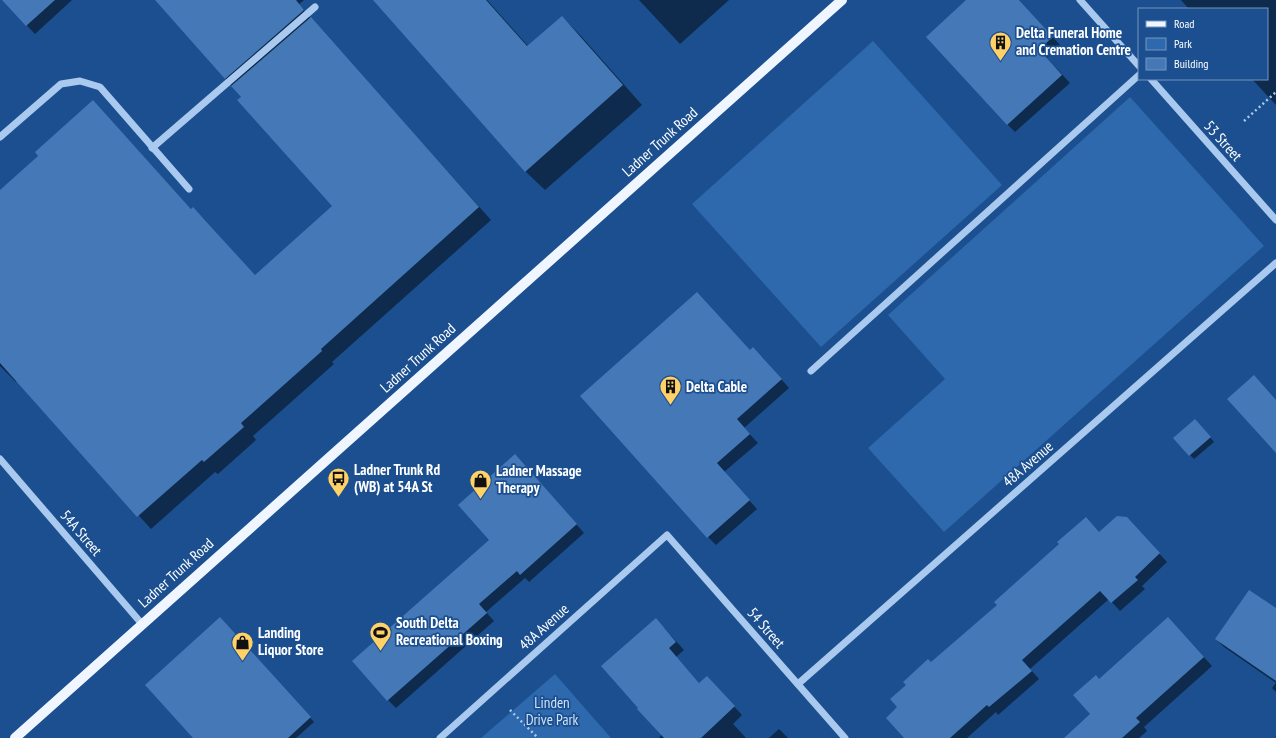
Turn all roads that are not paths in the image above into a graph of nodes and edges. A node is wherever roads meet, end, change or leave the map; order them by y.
1 (842, 0) edge
2 (1080, 0) edge
3 (315, 7) dead end
4 (1138, 65) edge
5 (1138, 76) edge
6 (1151, 80) edge
7 (0, 136) edge
8 (152, 148) junction
9 (189, 189) dead end
10 (1276, 220) edge
11 (1276, 263) edge
12 (811, 371) dead end
13 (0, 459) edge
14 (667, 535) joint
15 (142, 624) junction
16 (798, 684) junction
17 (15, 738) edge
18 (440, 738) edge
19 (845, 738) edge

1 - 15 main road, Ladner Trunk Road
2 - 4 street
3 - 8 street
5 - 12 street
6 - 10 street, 53 Street
7 - 8 street
8 - 9 street
11 - 16 street, 48A Avenue
13 - 15 street, 54A Street
14 - 16 street, 54 Street
14 - 18 street, 48A Avenue
15 - 17 main road, Ladner Trunk Road
16 - 19 street, 54 Street

